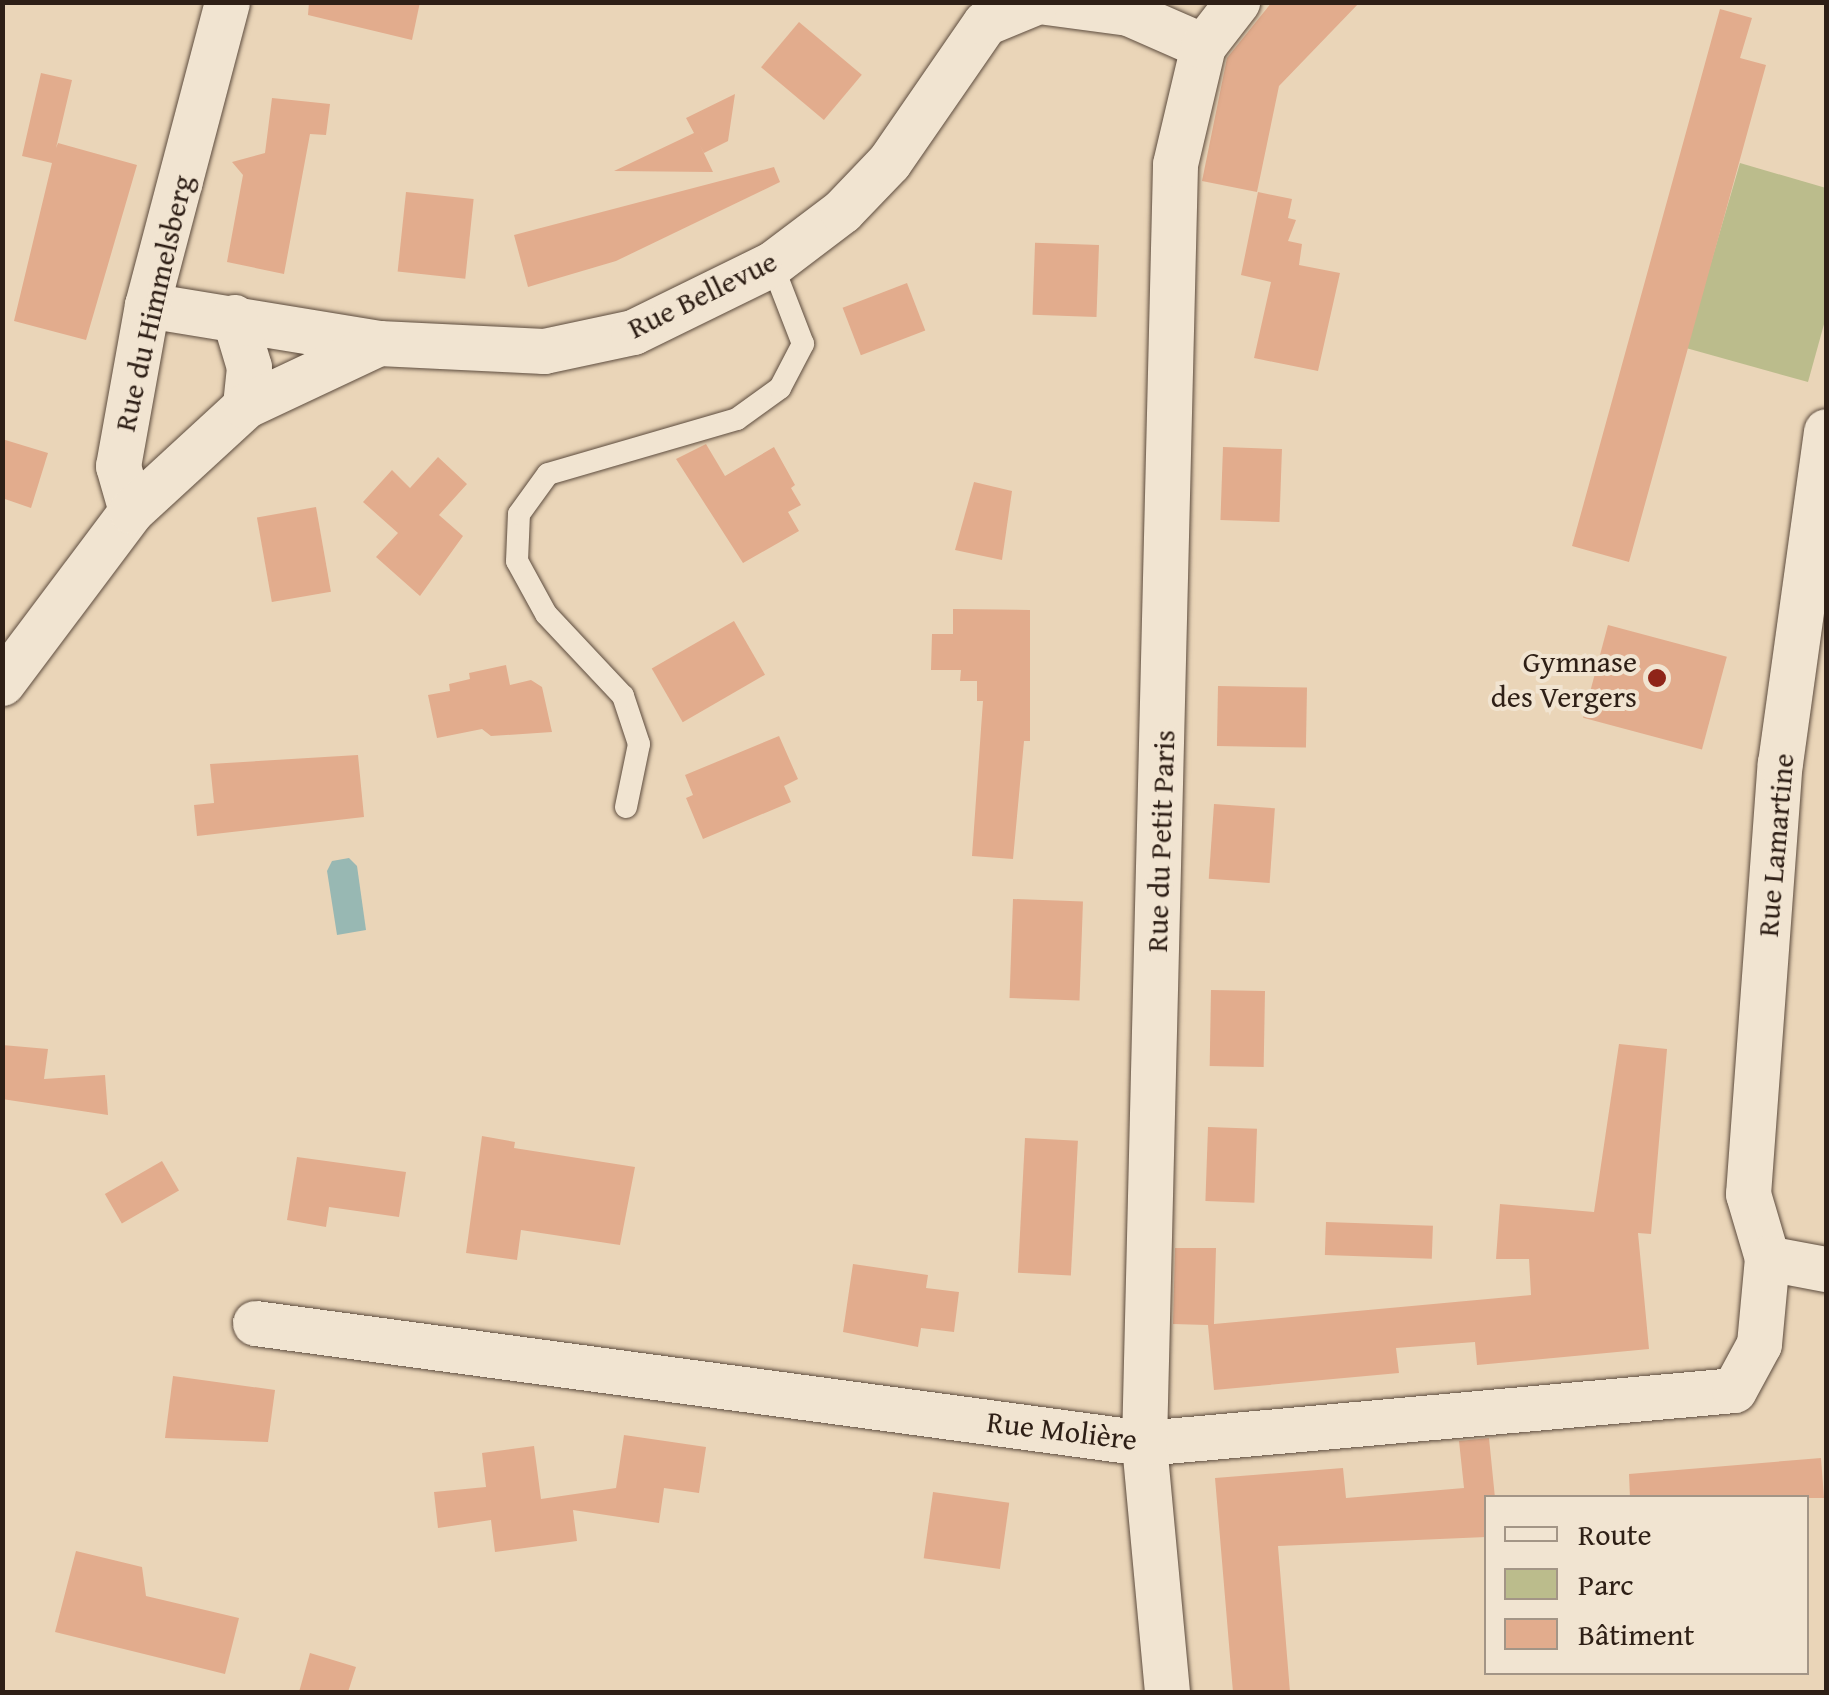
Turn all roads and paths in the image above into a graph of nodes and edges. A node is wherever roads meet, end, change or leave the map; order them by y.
1 (227, 2) edge
2 (1237, 2) edge
3 (1031, 4) edge
4 (1203, 46) junction
5 (772, 264) junction
6 (147, 304) junction
7 (234, 317) junction
8 (379, 343) junction
9 (245, 406) junction
10 (1826, 430) edge
11 (131, 510) junction
12 (2, 684) edge
13 (626, 807) dead end
14 (1768, 1258) junction
15 (1826, 1269) edge
16 (255, 1322) dead end
17 (1144, 1443) junction
18 (1167, 1692) edge

1 - 6 street, Rue du Himmelsberg
2 - 4 street, Rue du Petit Paris
3 - 4 street, Rue Bellevue
3 - 5 street, Rue Bellevue
4 - 17 street, Rue du Petit Paris
5 - 8 street, Rue Bellevue
5 - 13 lane
6 - 7 street, Rue Bellevue
6 - 11 street, Rue du Himmelsberg
7 - 8 street, Rue Bellevue
7 - 9 street
8 - 9 street, Rue Bellevue
9 - 11 street, Rue Bellevue
10 - 14 street, Rue Lamartine
11 - 12 street
14 - 15 street
14 - 17 street, Rue Molière
16 - 17 street, Rue Molière
17 - 18 street, Rue du Petit Paris

